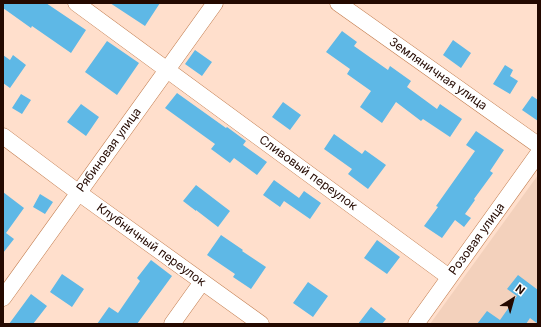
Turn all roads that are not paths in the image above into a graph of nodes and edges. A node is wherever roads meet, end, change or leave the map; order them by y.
1 (76, 3) edge
2 (215, 3) edge
3 (338, 3) edge
4 (166, 70) junction
5 (3, 136) edge
6 (538, 145) edge
7 (538, 154) edge
8 (78, 192) junction
9 (449, 277) junction
10 (202, 282) junction
11 (3, 298) edge
12 (172, 324) edge
13 (261, 324) edge
14 (416, 324) edge

1 - 4 street, Сливовый переулок
2 - 4 street, Рябиновая улица
3 - 6 street, Земляничная улица
4 - 8 street, Рябиновая улица
4 - 9 street, Сливовый переулок
5 - 8 street, Клубничный переулок
7 - 9 street, Розовая улица
8 - 10 street, Клубничный переулок
8 - 11 street, Рябиновая улица
9 - 14 street, Розовая улица
10 - 12 street
10 - 13 street, Клубничный переулок

